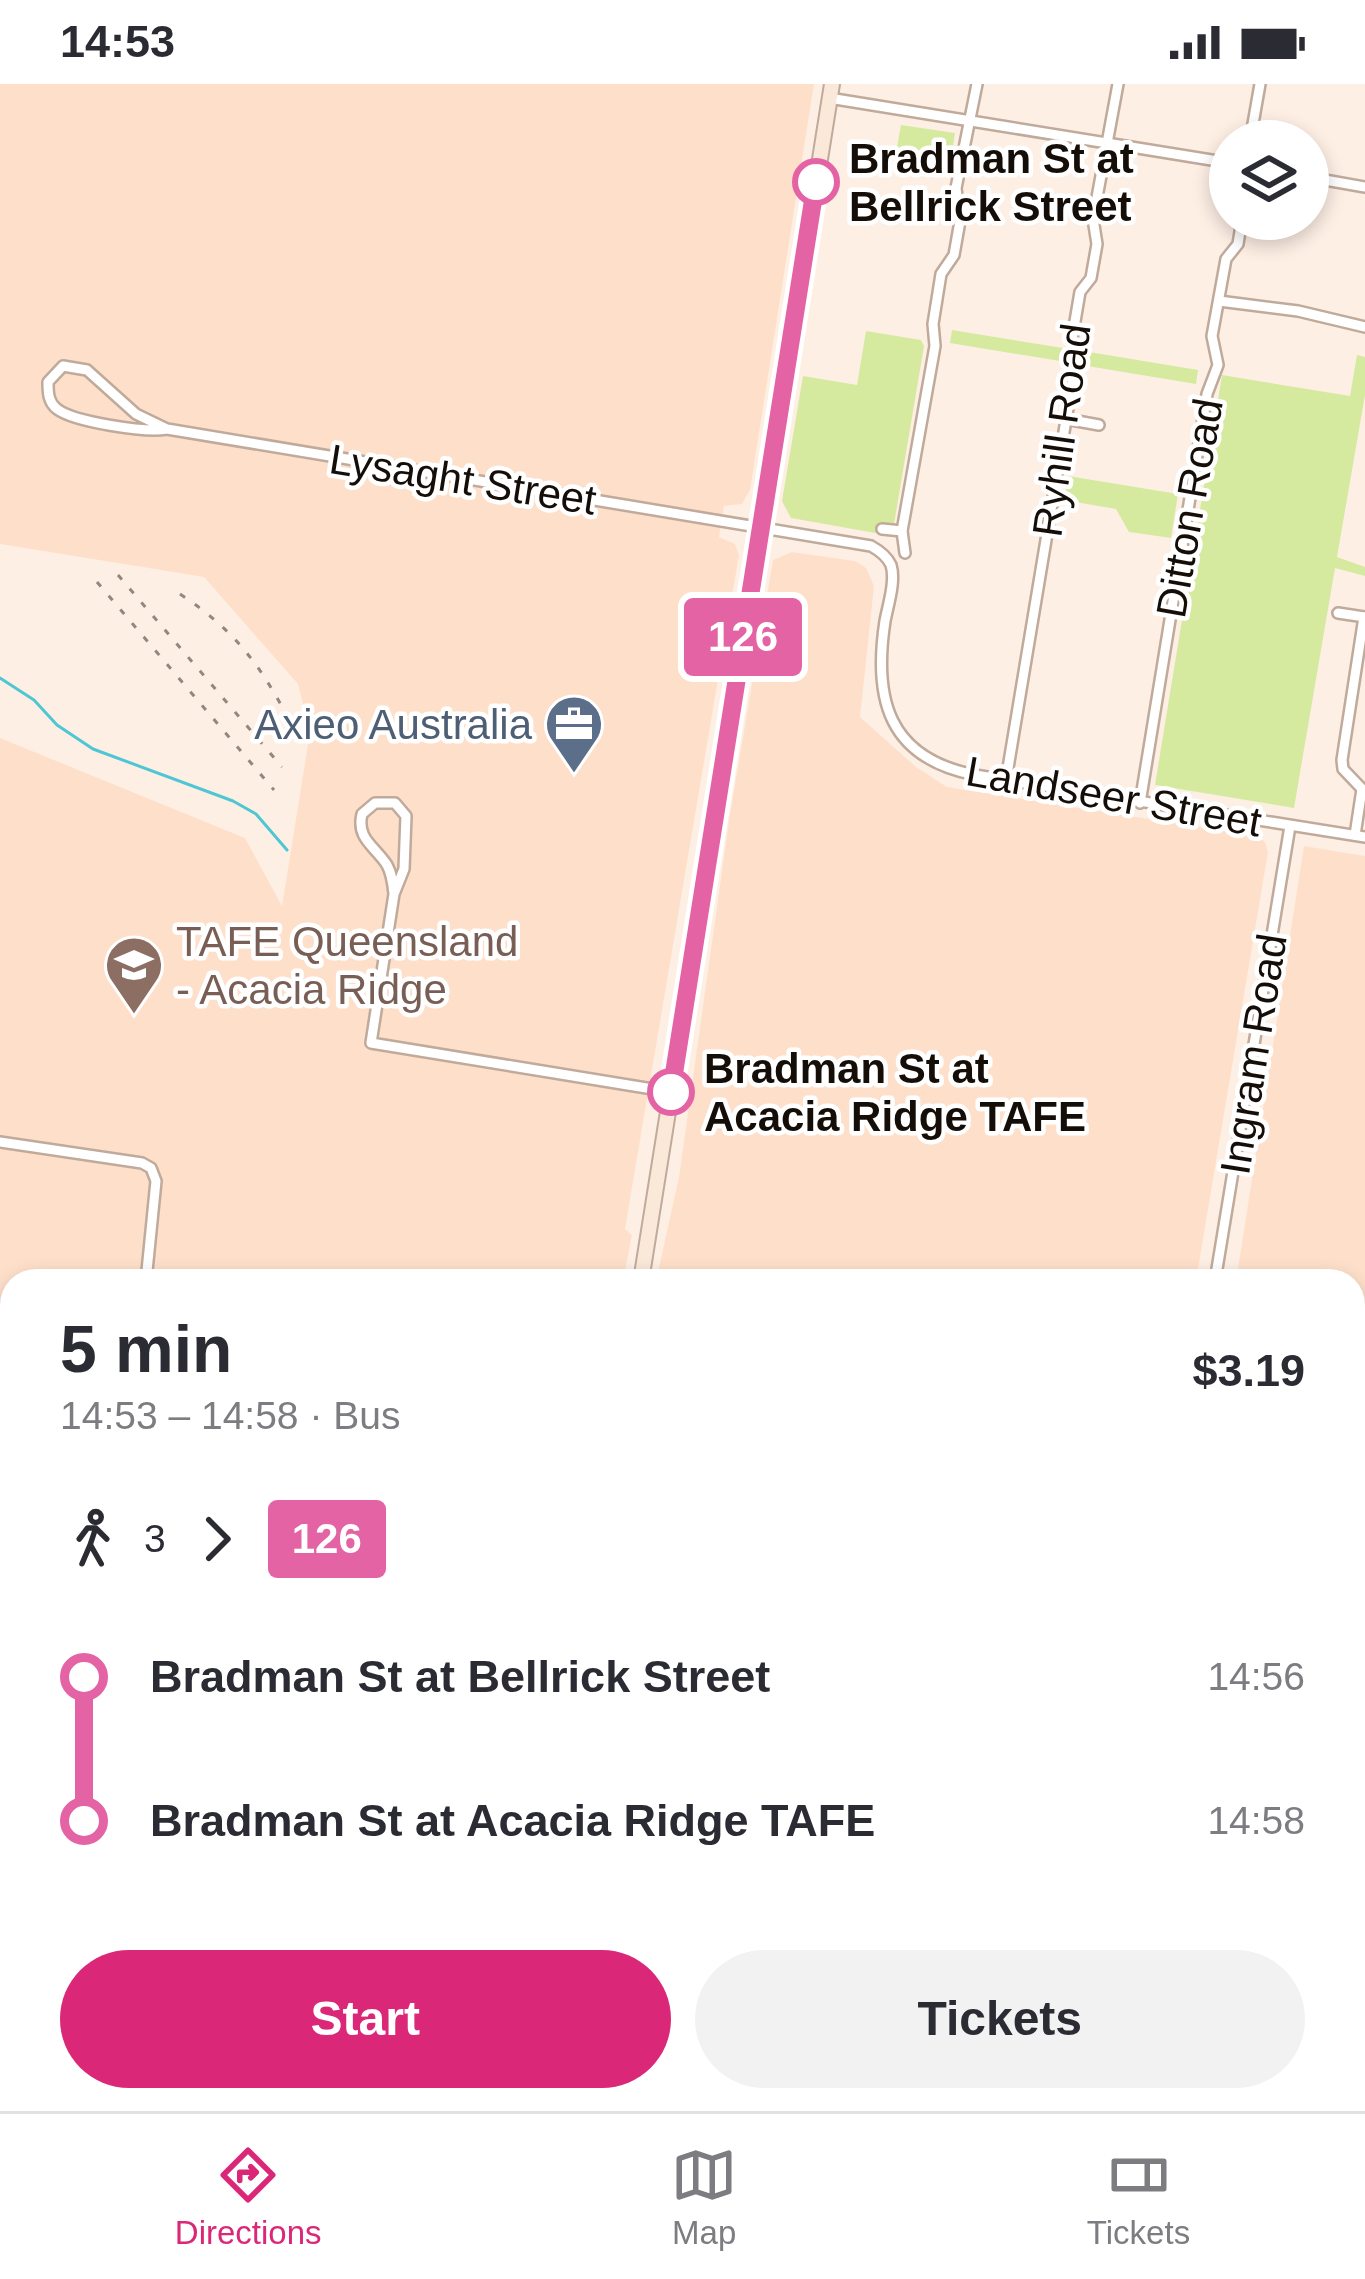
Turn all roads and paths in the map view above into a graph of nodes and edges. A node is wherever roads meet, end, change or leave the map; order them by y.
1 (977, 84) edge
2 (1118, 84) edge
3 (1260, 84) edge
4 (830, 91) edge
5 (1254, 120) edge
6 (971, 121) junction
7 (1108, 144) junction
8 (1209, 160) edge
9 (1329, 181) edge
10 (1365, 187) edge
11 (1239, 240) edge
12 (1219, 301) junction
13 (1365, 327) edge
14 (1066, 419) junction
15 (1099, 425) dead end
16 (166, 429) junction
17 (760, 527) junction
18 (882, 529) dead end
19 (902, 531) junction
20 (905, 553) dead end
21 (1338, 613) dead end
22 (1365, 617) edge
23 (1006, 780) junction
24 (1140, 803) junction
25 (1290, 826) junction
26 (1360, 836) edge
27 (394, 894) junction
28 (671, 1092) junction
29 (0, 1142) edge
30 (147, 1269) edge
31 (643, 1269) edge
32 (1217, 1269) edge

1 - 6 street
2 - 7 street, Ryhill Road
3 - 5 street
4 - 6 street
4 - 17 main road
6 - 7 street
6 - 19 street
7 - 8 street
7 - 14 street, Ryhill Road
9 - 10 street
11 - 12 street, Ditton Road
12 - 13 street
12 - 24 street, Ditton Road
14 - 15 street
14 - 23 street, Ryhill Road
16 - 16 street, Lysaght Street
16 - 17 street, Lysaght Street
17 - 23 street, Landseer Street
17 - 28 main road
18 - 19 street
19 - 20 street
21 - 22 street
22 - 26 street
23 - 24 street, Landseer Street
24 - 25 street, Landseer Street
25 - 26 street, Landseer Street
25 - 32 street, Ingram Road
27 - 27 street
27 - 28 street
28 - 31 main road
29 - 30 street

